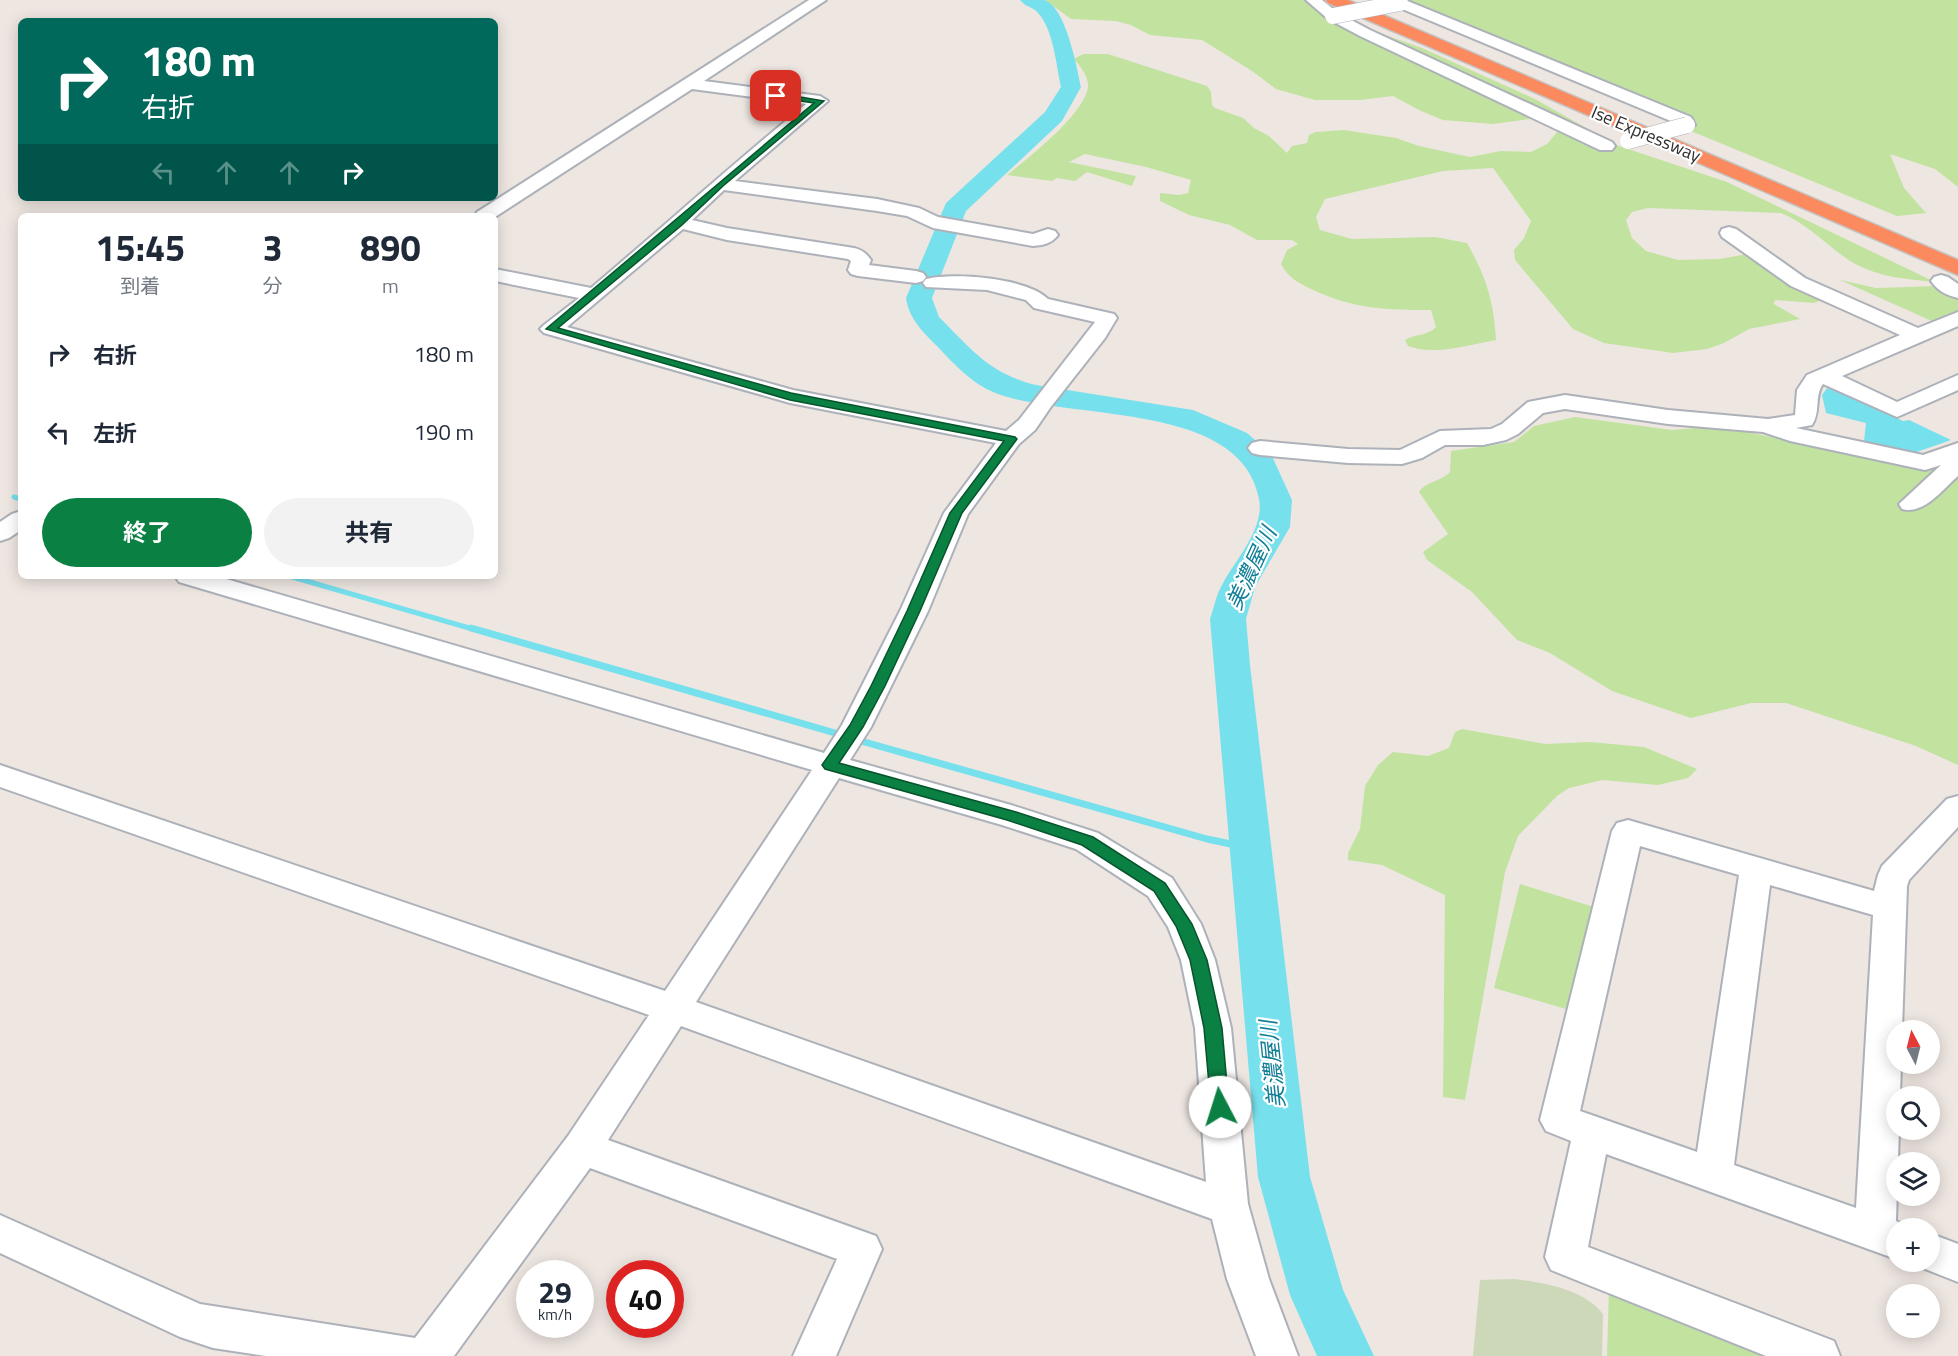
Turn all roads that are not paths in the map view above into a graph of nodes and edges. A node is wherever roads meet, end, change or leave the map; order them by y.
1 (819, 0) edge
2 (1313, 0) edge
3 (1361, 0) edge
4 (1334, 8) edge
5 (689, 84) junction
6 (1628, 141) dead end
7 (1606, 146) dead end
8 (720, 184) junction
9 (489, 213) edge
10 (679, 223) junction
11 (1729, 232) dead end
12 (1048, 235) dead end
13 (1958, 256) edge
14 (1958, 268) edge
15 (498, 276) edge
16 (595, 295) junction
17 (1958, 318) edge
18 (1917, 335) junction
19 (1823, 376) junction
20 (1958, 382) edge
21 (1767, 426) junction
22 (1011, 439) junction
23 (1260, 448) dead end
24 (1958, 450) edge
25 (1958, 463) edge
26 (1911, 504) dead end
27 (198, 579) edge
28 (830, 765) junction
29 (0, 776) edge
30 (1958, 807) edge
31 (1756, 868) junction
32 (1891, 908) junction
33 (675, 1009) junction
34 (1592, 1131) junction
35 (582, 1148) junction
36 (1713, 1175) junction
37 (1228, 1204) junction
38 (1886, 1218) edge
39 (0, 1233) edge
40 (1886, 1236) edge
41 (1940, 1256) edge
42 (1958, 1263) edge
43 (408, 1356) edge
44 (428, 1356) edge
45 (814, 1356) edge
46 (1277, 1356) edge
47 (1819, 1356) edge

1 - 5 street
2 - 4 street
3 - 13 highway, Ise Expressway
4 - 6 street, bridge
4 - 7 street
4 - 14 highway, Ise Expressway
5 - 8 street
5 - 9 street
8 - 10 street
8 - 12 street
10 - 16 street
10 - 22 street
11 - 18 street
15 - 16 street
16 - 22 street
17 - 18 street
18 - 19 street
19 - 20 street
19 - 21 street
21 - 23 street
21 - 24 street
22 - 28 street
25 - 26 street
27 - 28 street
28 - 33 street
28 - 37 street
29 - 33 street
30 - 32 street
31 - 32 street
31 - 34 street
31 - 36 street
32 - 38 street
33 - 35 street
33 - 37 street
34 - 36 street
34 - 47 street
35 - 44 street
35 - 45 street
36 - 40 street
37 - 46 street
39 - 43 street
41 - 42 street

